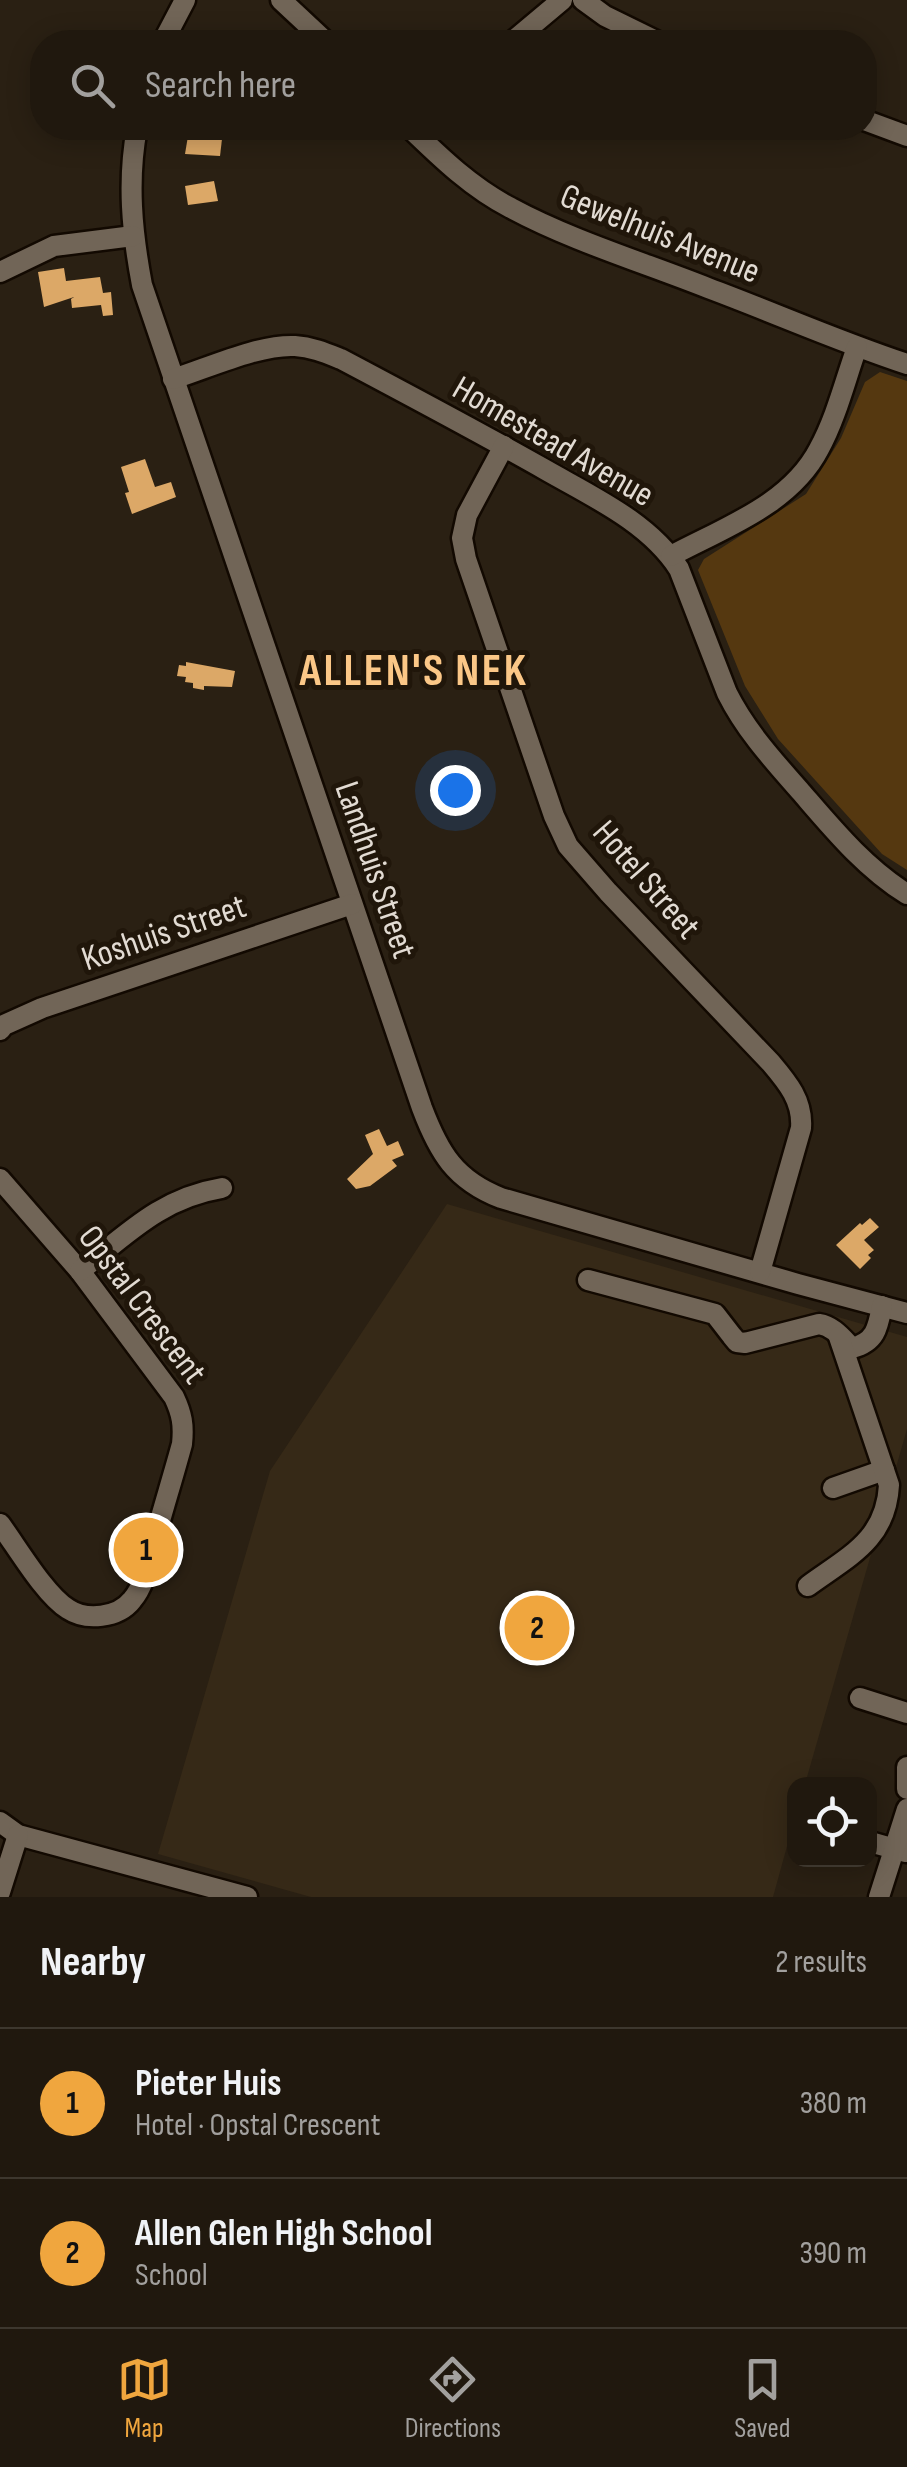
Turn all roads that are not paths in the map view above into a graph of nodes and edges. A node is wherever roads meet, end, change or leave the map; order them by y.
1 (185, 0) edge
2 (281, 0) edge
3 (562, 0) edge
4 (583, 0) edge
5 (169, 30) edge
6 (313, 30) edge
7 (526, 30) edge
8 (634, 30) edge
9 (877, 125) edge
10 (907, 136) edge
11 (136, 140) edge
12 (422, 140) edge
13 (133, 236) junction
14 (0, 272) edge
15 (857, 347) junction
16 (907, 364) edge
17 (173, 379) junction
18 (504, 446) junction
19 (671, 556) junction
20 (907, 894) edge
21 (352, 904) junction
22 (0, 1030) edge
23 (0, 1178) edge
24 (222, 1188) dead end
25 (80, 1271) junction
26 (760, 1272) junction
27 (588, 1280) dead end
28 (882, 1306) junction
29 (907, 1313) edge
30 (839, 1335) junction
31 (884, 1470) junction
32 (833, 1488) dead end
33 (0, 1524) edge
34 (808, 1586) dead end
35 (860, 1698) dead end
36 (907, 1713) edge
37 (907, 1768) edge
38 (907, 1789) edge
39 (907, 1809) edge
40 (0, 1822) edge
41 (18, 1836) junction
42 (901, 1850) edge
43 (0, 1892) edge
44 (247, 1897) edge
45 (879, 1897) edge

1 - 5 street
2 - 6 street
3 - 7 street
4 - 8 street
9 - 10 street
11 - 13 street, Landhuis Street
12 - 15 street, Gewelhuis Avenue
13 - 14 street
13 - 17 street, Landhuis Street
15 - 16 street, Gewelhuis Avenue
15 - 19 street
17 - 18 street, Homestead Avenue
17 - 21 street, Landhuis Street
18 - 19 street, Homestead Avenue
18 - 26 street, Hotel Street
19 - 20 street, Homestead Avenue
21 - 22 street, Koshuis Street
21 - 26 street, Landhuis Street
23 - 25 street, Opstal Crescent
24 - 25 street
25 - 33 street, Opstal Crescent
26 - 28 street, Landhuis Street
27 - 30 street
28 - 29 street, Landhuis Street
28 - 30 street
30 - 31 street
31 - 32 street
31 - 34 street
35 - 36 street
37 - 38 street
39 - 42 street
40 - 41 street
41 - 43 street
41 - 44 street
42 - 45 street

